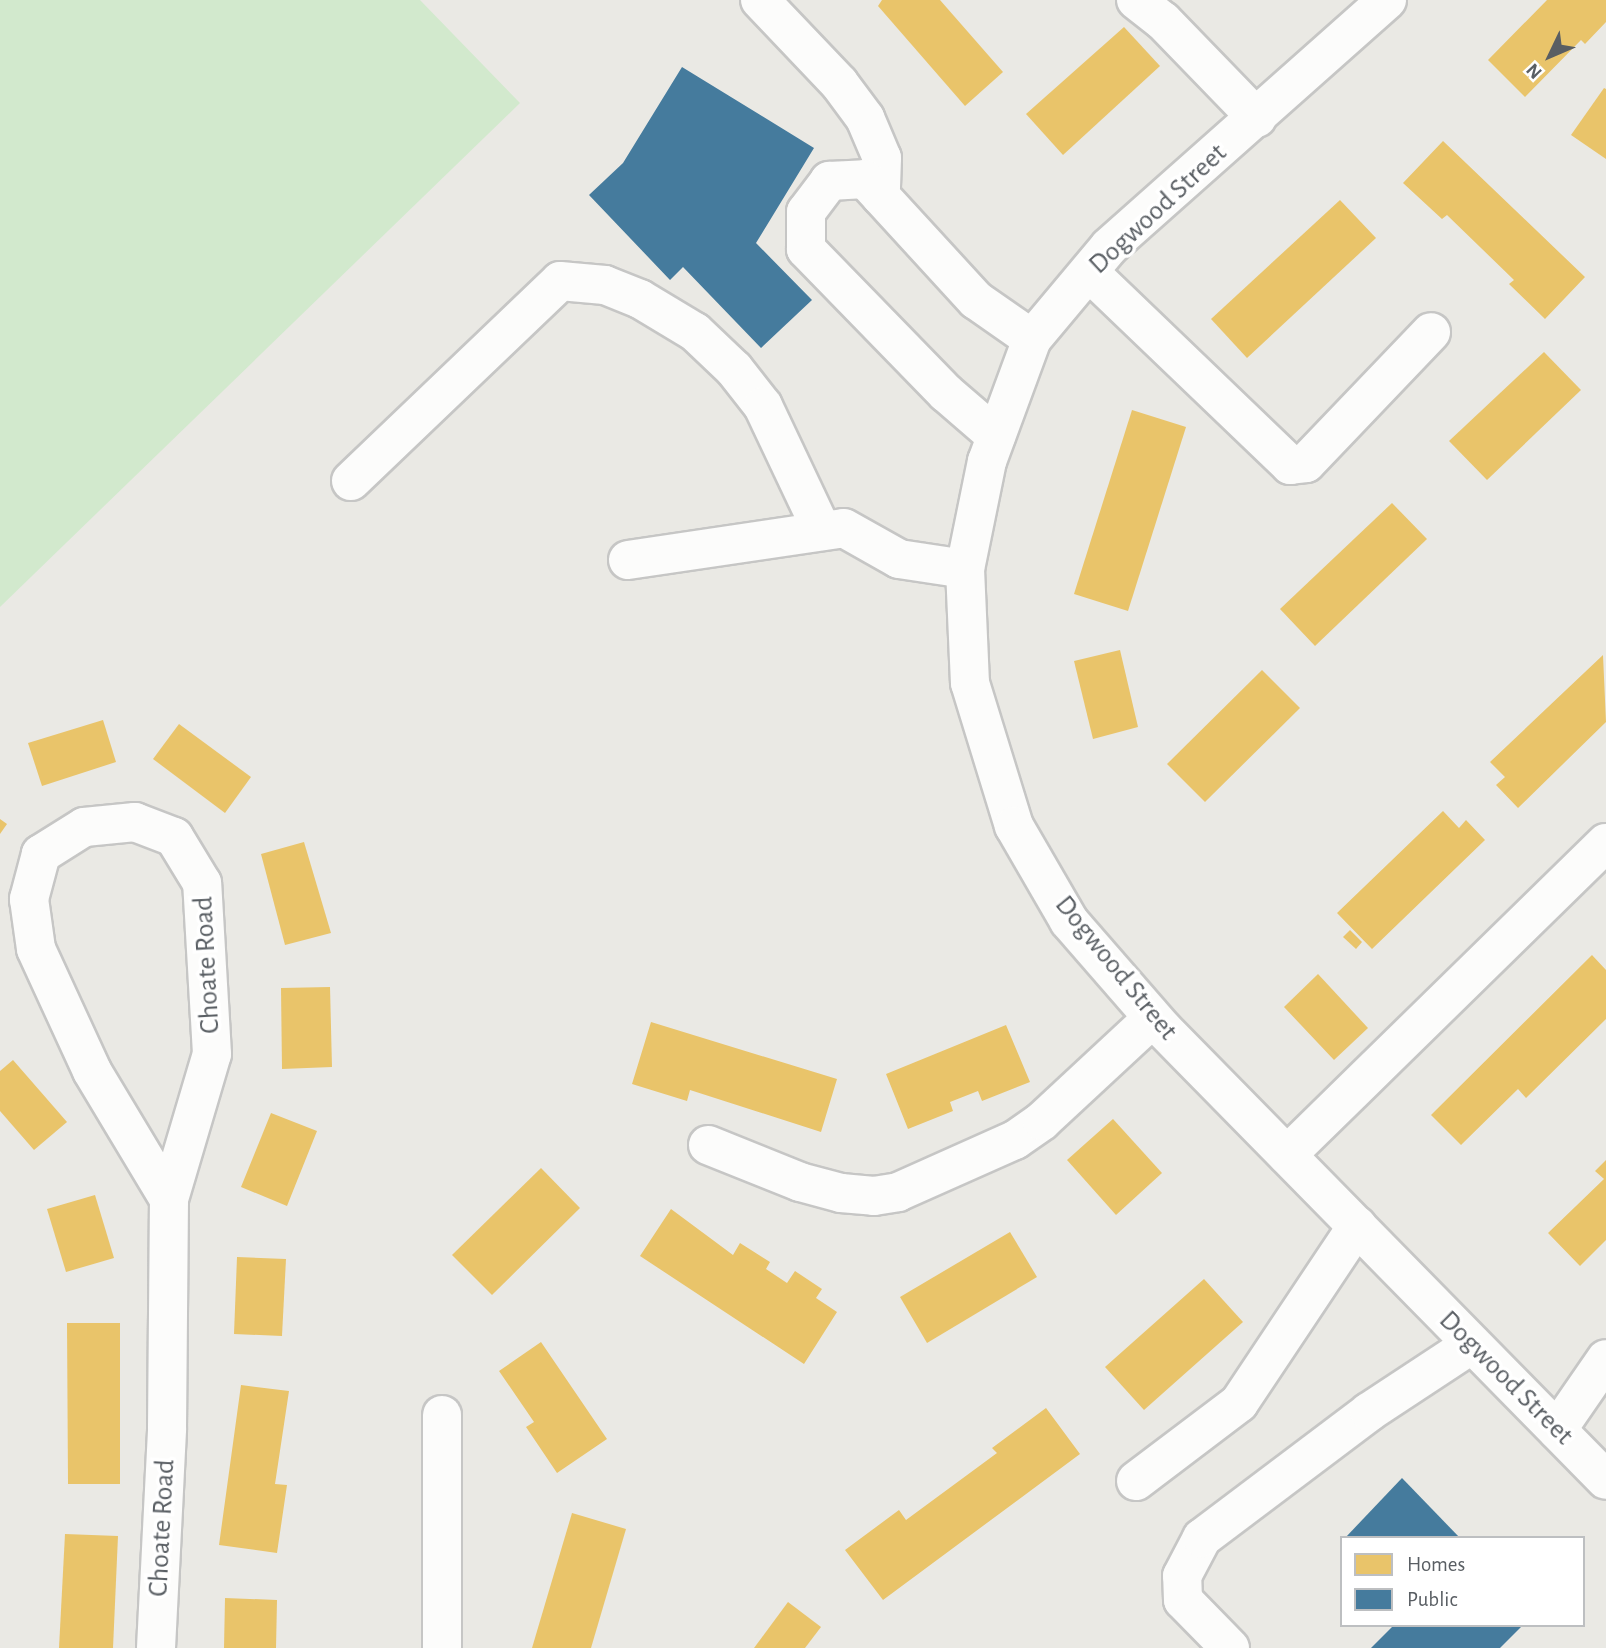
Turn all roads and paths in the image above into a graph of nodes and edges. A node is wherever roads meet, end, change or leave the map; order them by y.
1 (760, 0) edge
2 (1136, 0) edge
3 (1387, 0) edge
4 (1257, 118) junction
5 (881, 197) junction
6 (1089, 272) junction
7 (1431, 332) dead end
8 (1032, 340) junction
9 (996, 436) junction
10 (351, 481) dead end
11 (822, 531) junction
12 (628, 560) dead end
13 (965, 569) junction
14 (1606, 844) edge
15 (1153, 1018) junction
16 (708, 1145) dead end
17 (1287, 1155) junction
18 (169, 1199) junction
19 (1357, 1226) junction
20 (1472, 1344) junction
21 (1606, 1359) edge
22 (442, 1415) dead end
23 (1557, 1430) junction
24 (1606, 1480) edge
25 (1136, 1481) dead end
26 (156, 1648) edge
27 (442, 1648) edge
28 (1230, 1648) edge

1 - 5 street
2 - 4 street
3 - 4 street, Dogwood Street
4 - 6 street, Dogwood Street
5 - 8 street
5 - 9 street
6 - 7 street
6 - 8 street, Dogwood Street
8 - 9 street, Dogwood Street
9 - 13 street, Dogwood Street
10 - 11 street
11 - 12 street
11 - 13 street
13 - 15 street, Dogwood Street
14 - 17 street
15 - 16 street
15 - 17 street, Dogwood Street
17 - 19 street, Dogwood Street
18 - 18 street, Choate Road
18 - 26 street, Choate Road
19 - 20 street, Dogwood Street
19 - 25 street
20 - 23 street, Dogwood Street
20 - 28 street
21 - 23 street
22 - 27 street
23 - 24 street, Dogwood Street

